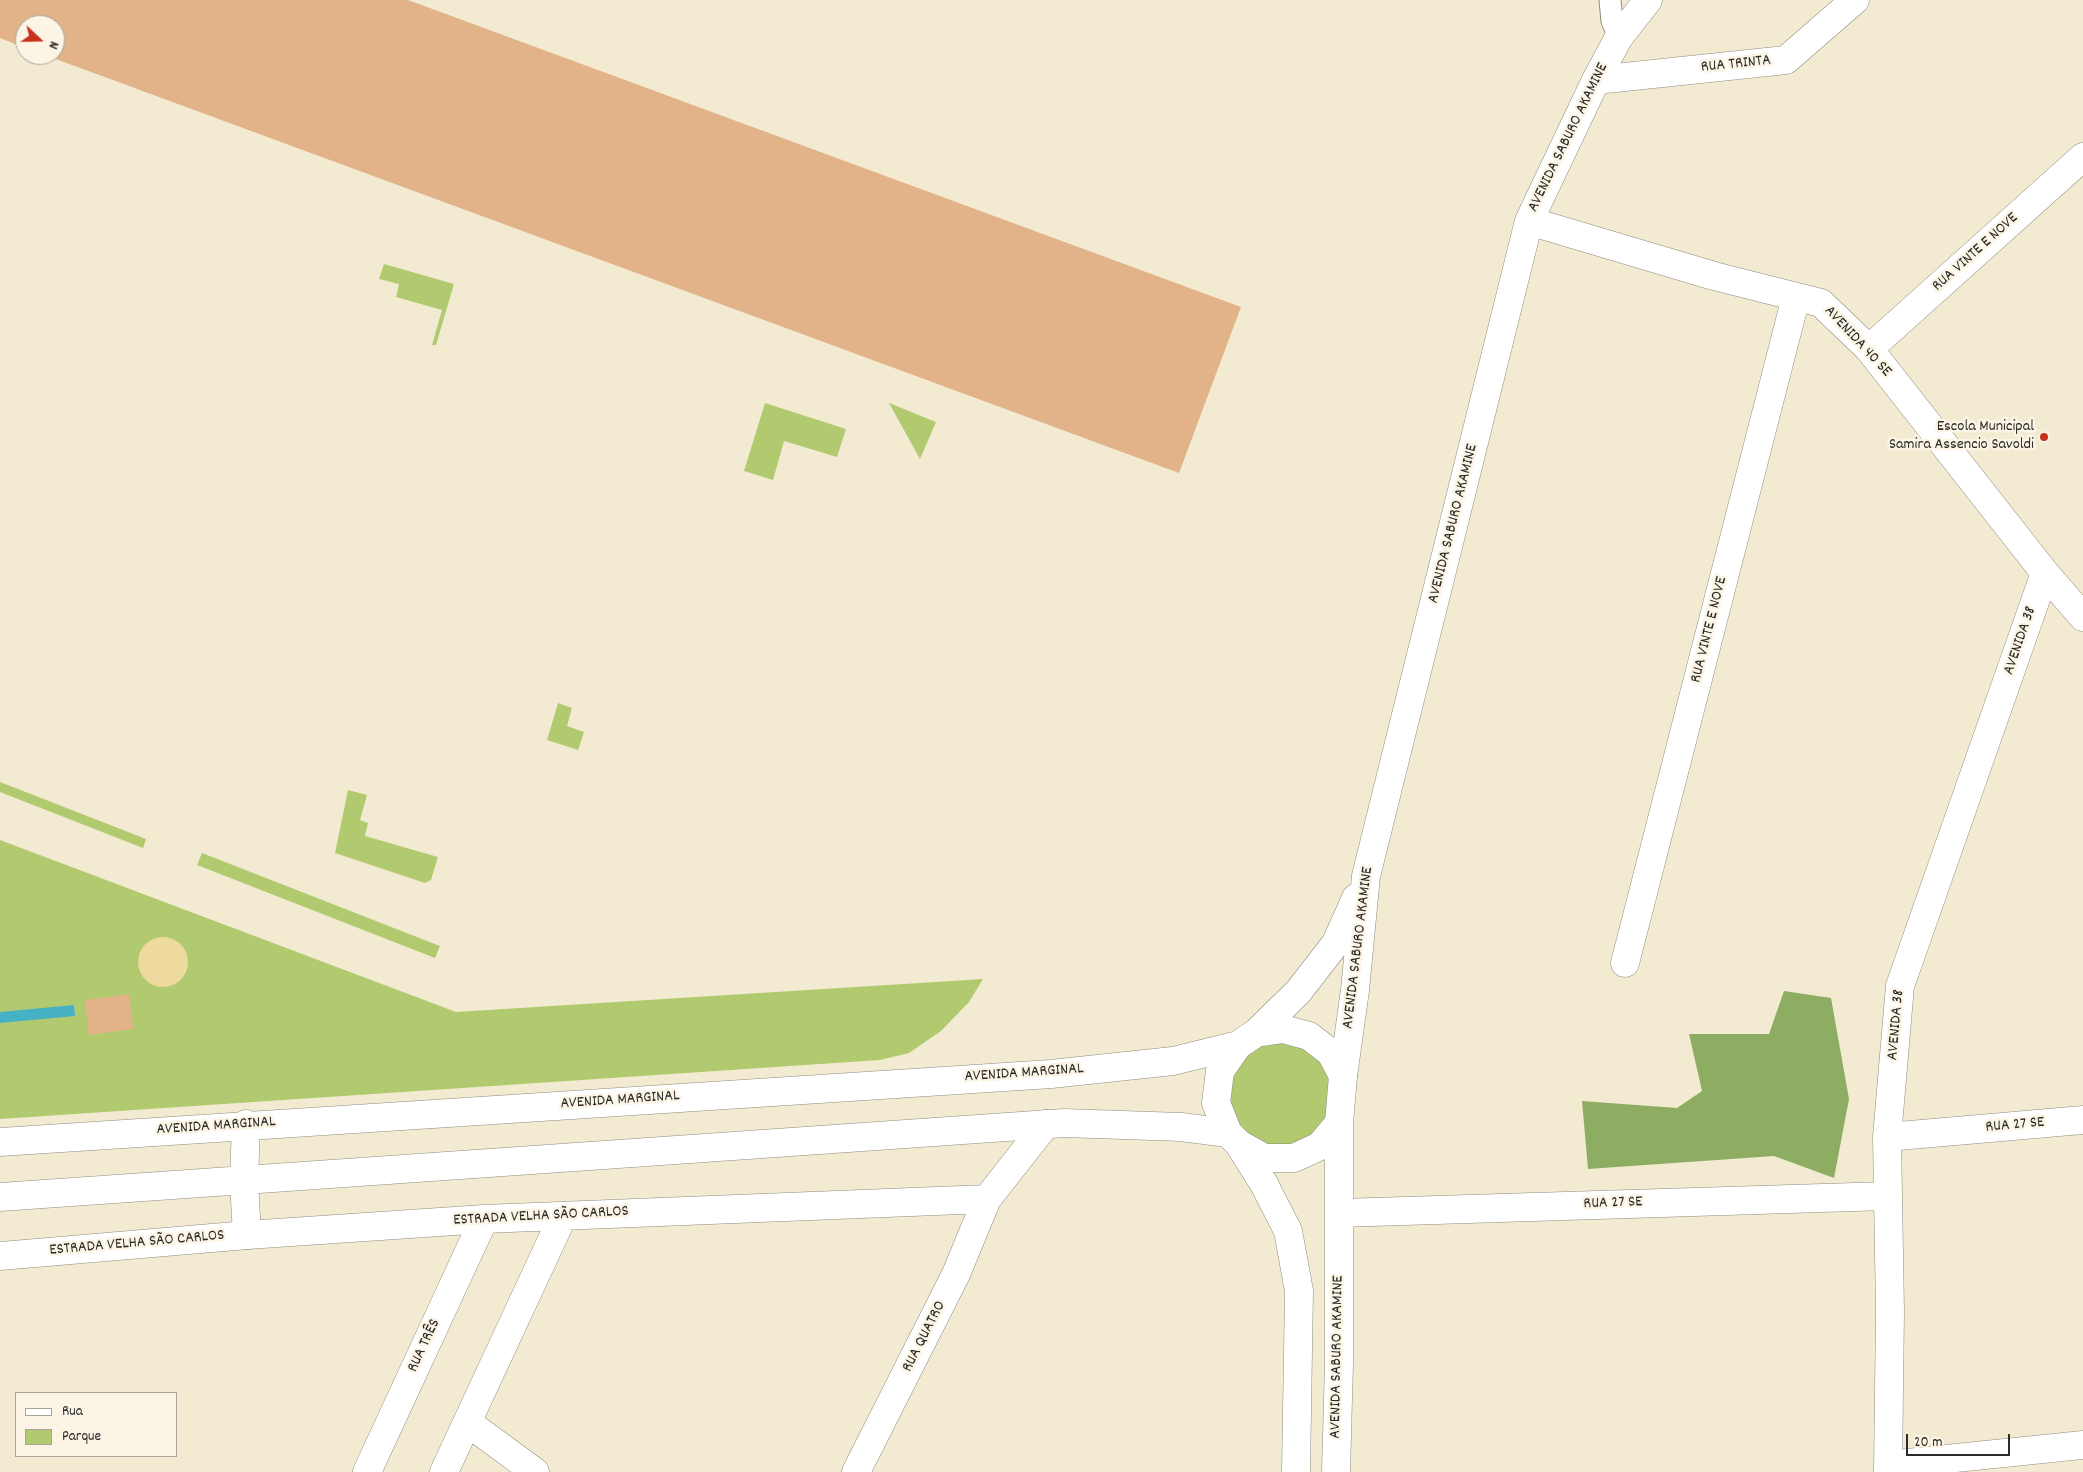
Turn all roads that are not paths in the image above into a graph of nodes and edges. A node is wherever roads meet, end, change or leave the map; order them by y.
1 (1610, 0) edge
2 (1648, 0) edge
3 (1855, 0) edge
4 (1619, 38) junction
5 (1596, 80) junction
6 (2083, 157) edge
7 (1530, 221) junction
8 (1796, 297) junction
9 (1868, 349) junction
10 (2045, 573) junction
11 (2083, 617) edge
12 (1366, 876) junction
13 (1625, 963) dead end
14 (1247, 1039) junction
15 (1343, 1076) junction
16 (2083, 1120) edge
17 (1339, 1123) junction
18 (246, 1124) junction
19 (1046, 1124) junction
20 (1887, 1137) junction
21 (1233, 1139) junction
22 (0, 1142) edge
23 (244, 1181) junction
24 (1887, 1196) junction
25 (0, 1197) edge
26 (987, 1199) junction
27 (1340, 1213) junction
28 (563, 1216) junction
29 (484, 1219) junction
30 (247, 1235) junction
31 (0, 1256) edge
32 (468, 1422) junction
33 (2083, 1445) edge
34 (1888, 1468) edge
35 (367, 1472) edge
36 (444, 1472) edge
37 (534, 1472) edge
38 (856, 1472) edge
39 (1296, 1472) edge
40 (1336, 1472) edge

1 - 4 lane
2 - 4 street, AVENIDA SABURO AKAMINE
3 - 5 street, RUA TRINTA
4 - 5 street, AVENIDA SABURO AKAMINE
5 - 7 street, AVENIDA SABURO AKAMINE
6 - 9 street, RUA VINTE E NOVE
7 - 8 street, AVENIDA 40 SE
7 - 12 street, AVENIDA SABURO AKAMINE
8 - 9 street, AVENIDA 40 SE
8 - 13 street, RUA VINTE E NOVE
9 - 10 street, AVENIDA 40 SE
10 - 11 street, AVENIDA 40 SE
10 - 20 street, AVENIDA 38
12 - 14 street
12 - 15 street, AVENIDA SABURO AKAMINE
14 - 15 street
14 - 18 street, AVENIDA MARGINAL
14 - 21 street
15 - 17 street
16 - 20 street, RUA 27 SE
17 - 21 street
17 - 27 street, AVENIDA SABURO AKAMINE
18 - 22 street, AVENIDA MARGINAL
18 - 23 street
19 - 21 street
19 - 23 street
19 - 26 street
20 - 24 street, AVENIDA 38
21 - 39 street
23 - 25 street
23 - 30 street
24 - 27 street, RUA 27 SE
24 - 34 street, AVENIDA 38
26 - 28 street, ESTRADA VELHA SÃO CARLOS
26 - 38 street, RUA QUATRO
27 - 40 street, AVENIDA SABURO AKAMINE
28 - 29 street, ESTRADA VELHA SÃO CARLOS
28 - 32 street
29 - 30 street, ESTRADA VELHA SÃO CARLOS
29 - 35 street, RUA TRÊS
30 - 31 street, ESTRADA VELHA SÃO CARLOS
32 - 36 street
32 - 37 street
33 - 34 street

